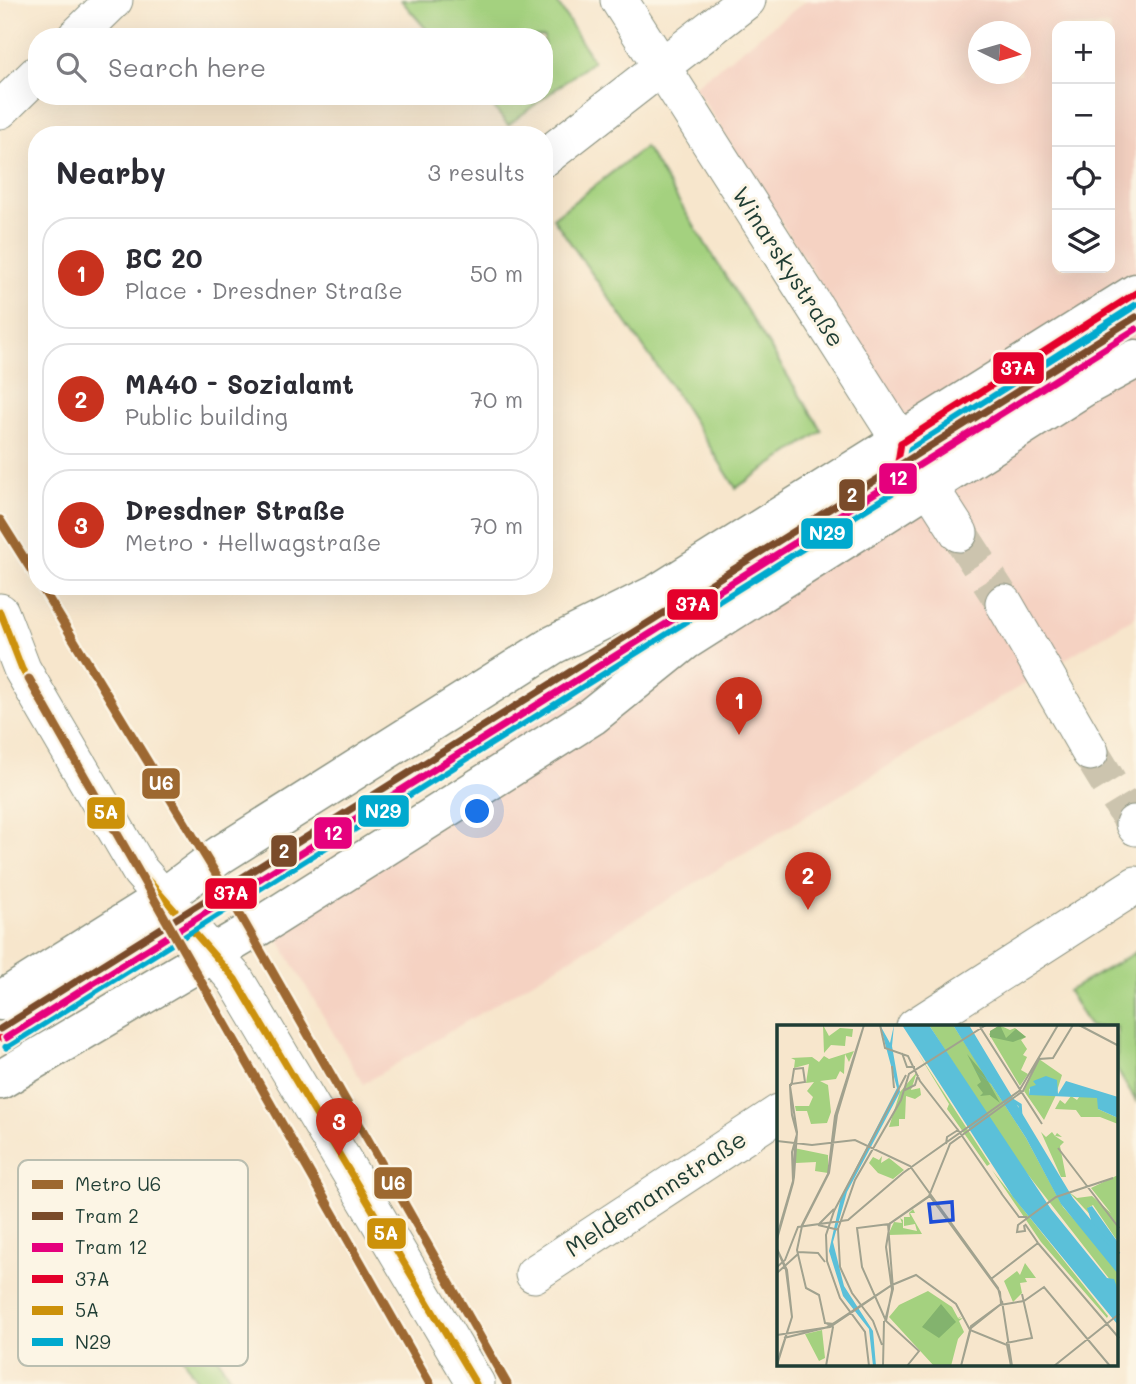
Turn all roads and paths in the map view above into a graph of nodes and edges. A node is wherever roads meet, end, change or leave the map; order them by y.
1 (114, 0) edge
2 (619, 0) edge
3 (747, 0) edge
4 (85, 28) edge
5 (660, 67) junction
6 (28, 84) edge
7 (0, 110) edge
8 (553, 151) edge
9 (1136, 293) edge
10 (1136, 359) edge
11 (901, 443) junction
12 (929, 486) junction
13 (959, 533) tunnel mouth
14 (1004, 603) tunnel mouth
15 (0, 612) edge
16 (1090, 752) tunnel mouth
17 (1136, 885) edge
18 (163, 898) junction
19 (213, 954) junction
20 (0, 1001) edge
21 (918, 1025) edge
22 (0, 1080) edge
23 (777, 1114) edge
24 (534, 1274) dead end
25 (476, 1384) edge

1 - 4 street
2 - 5 street, Winarskystraße
3 - 5 street
5 - 8 street
5 - 11 street, Winarskystraße
6 - 7 street
9 - 11 main road
10 - 12 main road
11 - 12 street, Winarskystraße
11 - 18 main road
12 - 13 street, Winarskystraße
12 - 19 main road
14 - 16 street
15 - 18 street
17 - 21 street
18 - 19 street
18 - 20 main road
19 - 22 main road
19 - 25 street
23 - 24 street, Meldemannstraße

